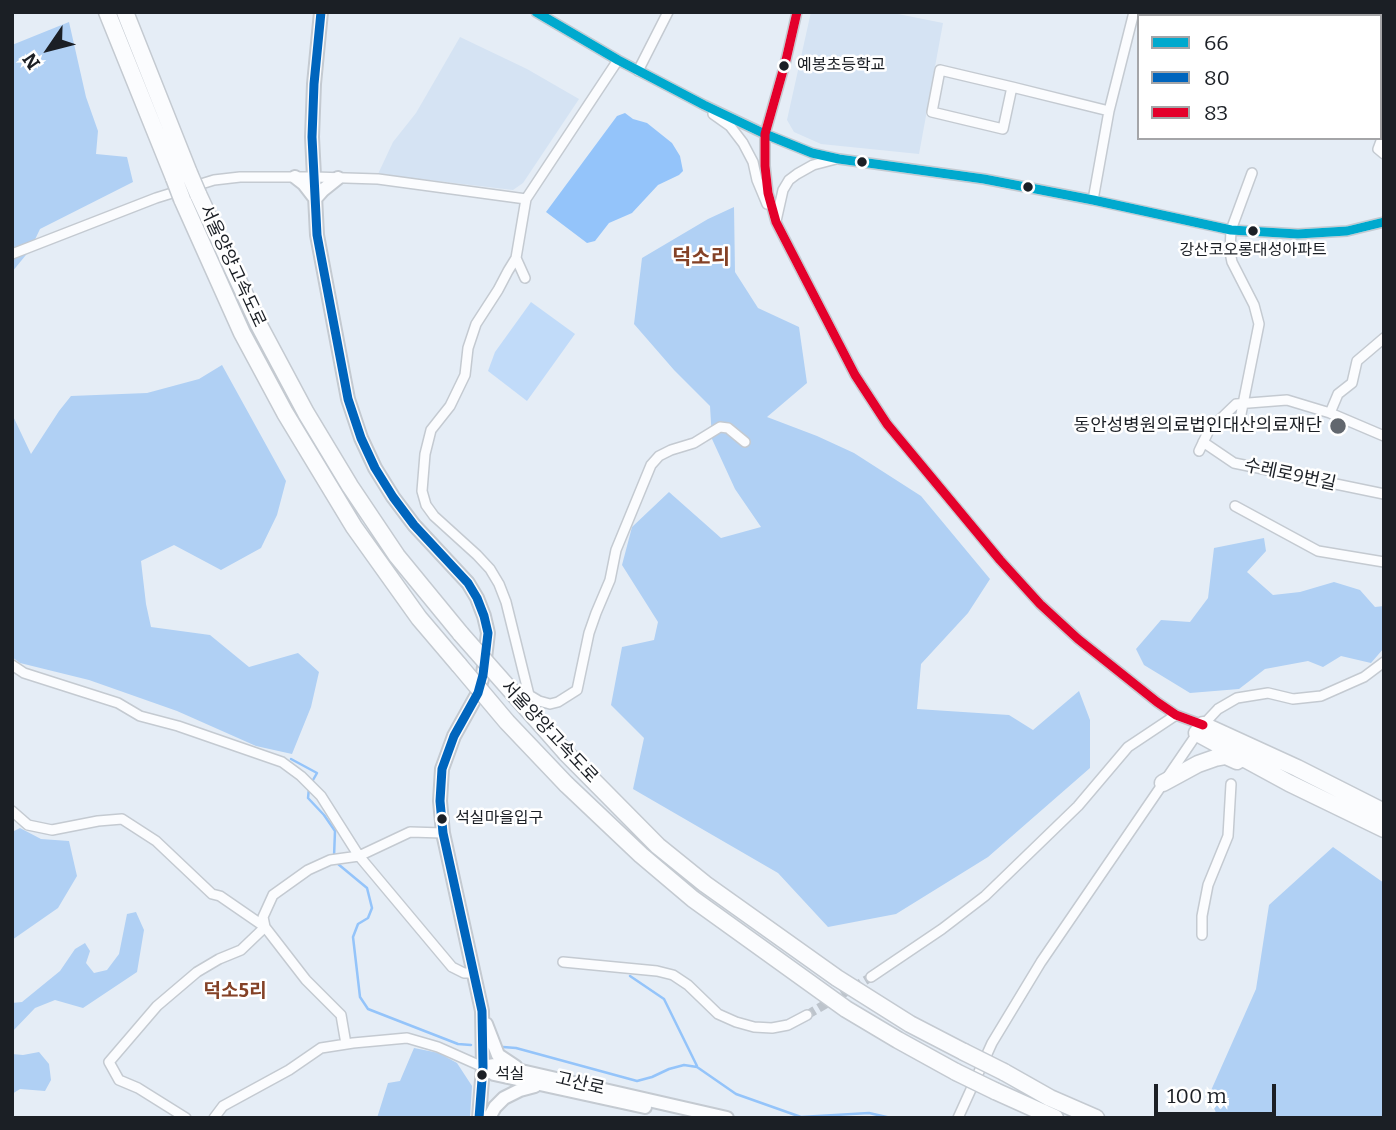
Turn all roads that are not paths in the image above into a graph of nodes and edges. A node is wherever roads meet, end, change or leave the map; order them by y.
1 (107, 12) edge
2 (125, 12) edge
3 (320, 12) edge
4 (536, 12) edge
5 (668, 12) edge
6 (797, 12) edge
7 (1134, 12) edge
8 (618, 60) junction
9 (638, 71) junction
10 (1012, 88) junction
11 (704, 105) junction
12 (1109, 111) junction
13 (765, 134) junction
14 (1384, 140) edge
15 (1384, 154) edge
16 (839, 159) junction
17 (1252, 173) dead end
18 (181, 176) junction
19 (295, 177) junction
20 (314, 177) junction
21 (338, 178) junction
22 (190, 197) junction
23 (315, 199) junction
24 (526, 199) junction
25 (1093, 200) junction
26 (776, 221) junction
27 (1384, 222) edge
28 (1231, 230) junction
29 (12, 254) edge
30 (516, 258) junction
31 (525, 278) dead end
32 (1384, 338) edge
33 (1244, 404) junction
34 (1330, 413) junction
35 (1240, 419) dead end
36 (1384, 436) edge
37 (745, 442) dead end
38 (1384, 494) edge
39 (1235, 506) dead end
40 (1384, 562) edge
41 (1384, 662) edge
42 (12, 666) edge
43 (483, 675) junction
44 (529, 695) junction
45 (1176, 715) junction
46 (1200, 729) junction
47 (1264, 770) junction
48 (1163, 783) junction
49 (1231, 784) dead end
50 (12, 811) edge
51 (1384, 812) edge
52 (1384, 829) edge
53 (443, 833) junction
54 (359, 856) junction
55 (265, 927) junction
56 (1202, 935) dead end
57 (563, 962) dead end
58 (474, 973) junction
59 (871, 977) tunnel mouth
60 (482, 1011) junction
61 (807, 1015) tunnel mouth
62 (346, 1044) junction
63 (483, 1067) junction
64 (522, 1071) junction
65 (539, 1085) junction
66 (1028, 1107) junction
67 (186, 1118) edge
68 (214, 1118) edge
69 (479, 1118) edge
70 (489, 1118) edge
71 (696, 1118) edge
72 (727, 1118) edge
73 (958, 1118) edge
74 (1045, 1118) edge
75 (1055, 1118) edge
76 (1096, 1118) edge

1 - 18 highway, 서울양양고속도로
2 - 18 highway, 서울양양고속도로
3 - 20 main road
4 - 8 street
5 - 9 street
6 - 13 street
7 - 12 street
8 - 9 street
8 - 24 street
9 - 11 street
10 - 10 street
10 - 12 street
11 - 13 street
11 - 26 street
12 - 25 street
13 - 16 street
13 - 26 street
14 - 15 street
16 - 25 street
16 - 26 street
17 - 28 street
18 - 22 highway, 서울양양고속도로, bridge
19 - 20 street
19 - 23 main road
19 - 29 street
20 - 21 street
20 - 23 main road
21 - 23 main road
21 - 24 street
22 - 66 highway, 서울양양고속도로, bridge
22 - 76 highway, 서울양양고속도로, bridge
23 - 43 main road
24 - 30 street
25 - 28 street
26 - 45 street
27 - 28 street
28 - 33 street
30 - 31 street
30 - 44 street
32 - 34 street
33 - 34 street
33 - 35 street
33 - 38 street, 수레로9번길
34 - 36 street
37 - 44 street
39 - 40 street
41 - 46 street
42 - 54 street
43 - 44 street
43 - 53 main road
45 - 46 street
45 - 59 street
46 - 47 highway
46 - 48 street
46 - 51 highway
47 - 48 highway
47 - 52 highway
48 - 73 street
49 - 56 street
50 - 55 street
53 - 54 street
53 - 58 main road
54 - 55 street
54 - 58 street
55 - 62 street
55 - 67 street
57 - 61 street
58 - 60 main road
60 - 63 main road
60 - 64 main road
62 - 63 street
62 - 68 street
63 - 64 main road, 고산로
63 - 65 main road, 고산로
63 - 69 main road
64 - 72 main road, 고산로
65 - 70 main road
65 - 71 main road, 고산로
66 - 74 highway
66 - 75 highway, 서울양양고속도로

